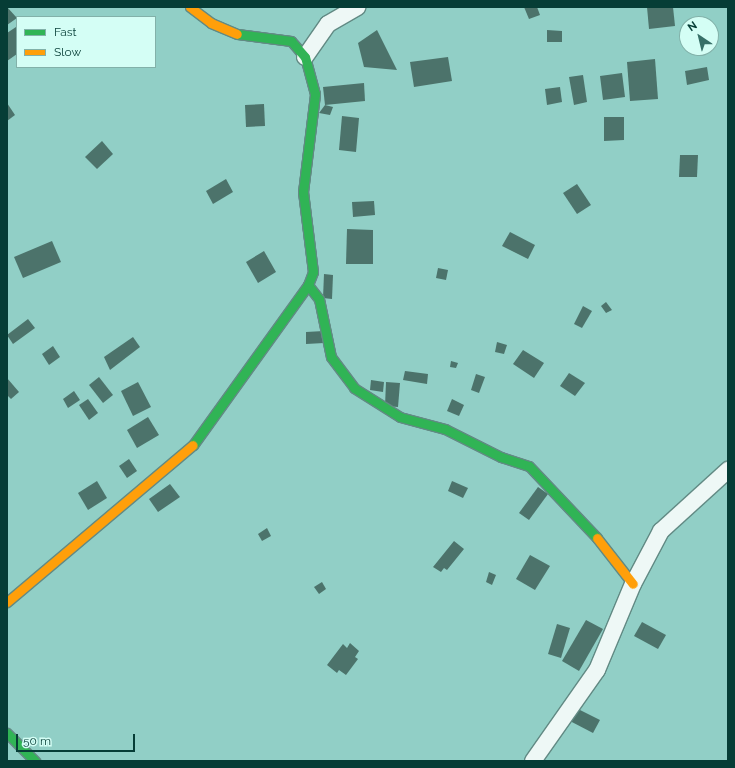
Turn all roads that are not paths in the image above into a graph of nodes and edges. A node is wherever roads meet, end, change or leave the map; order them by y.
1 (190, 7) edge
2 (357, 7) edge
3 (305, 57) junction
4 (308, 286) junction
5 (728, 470) edge
6 (633, 584) junction
7 (7, 602) edge
8 (7, 733) edge
9 (35, 761) edge
10 (532, 761) edge

1 - 3 street
2 - 3 street
3 - 4 street
4 - 6 street
4 - 7 street
5 - 6 street
6 - 10 street
8 - 9 street

